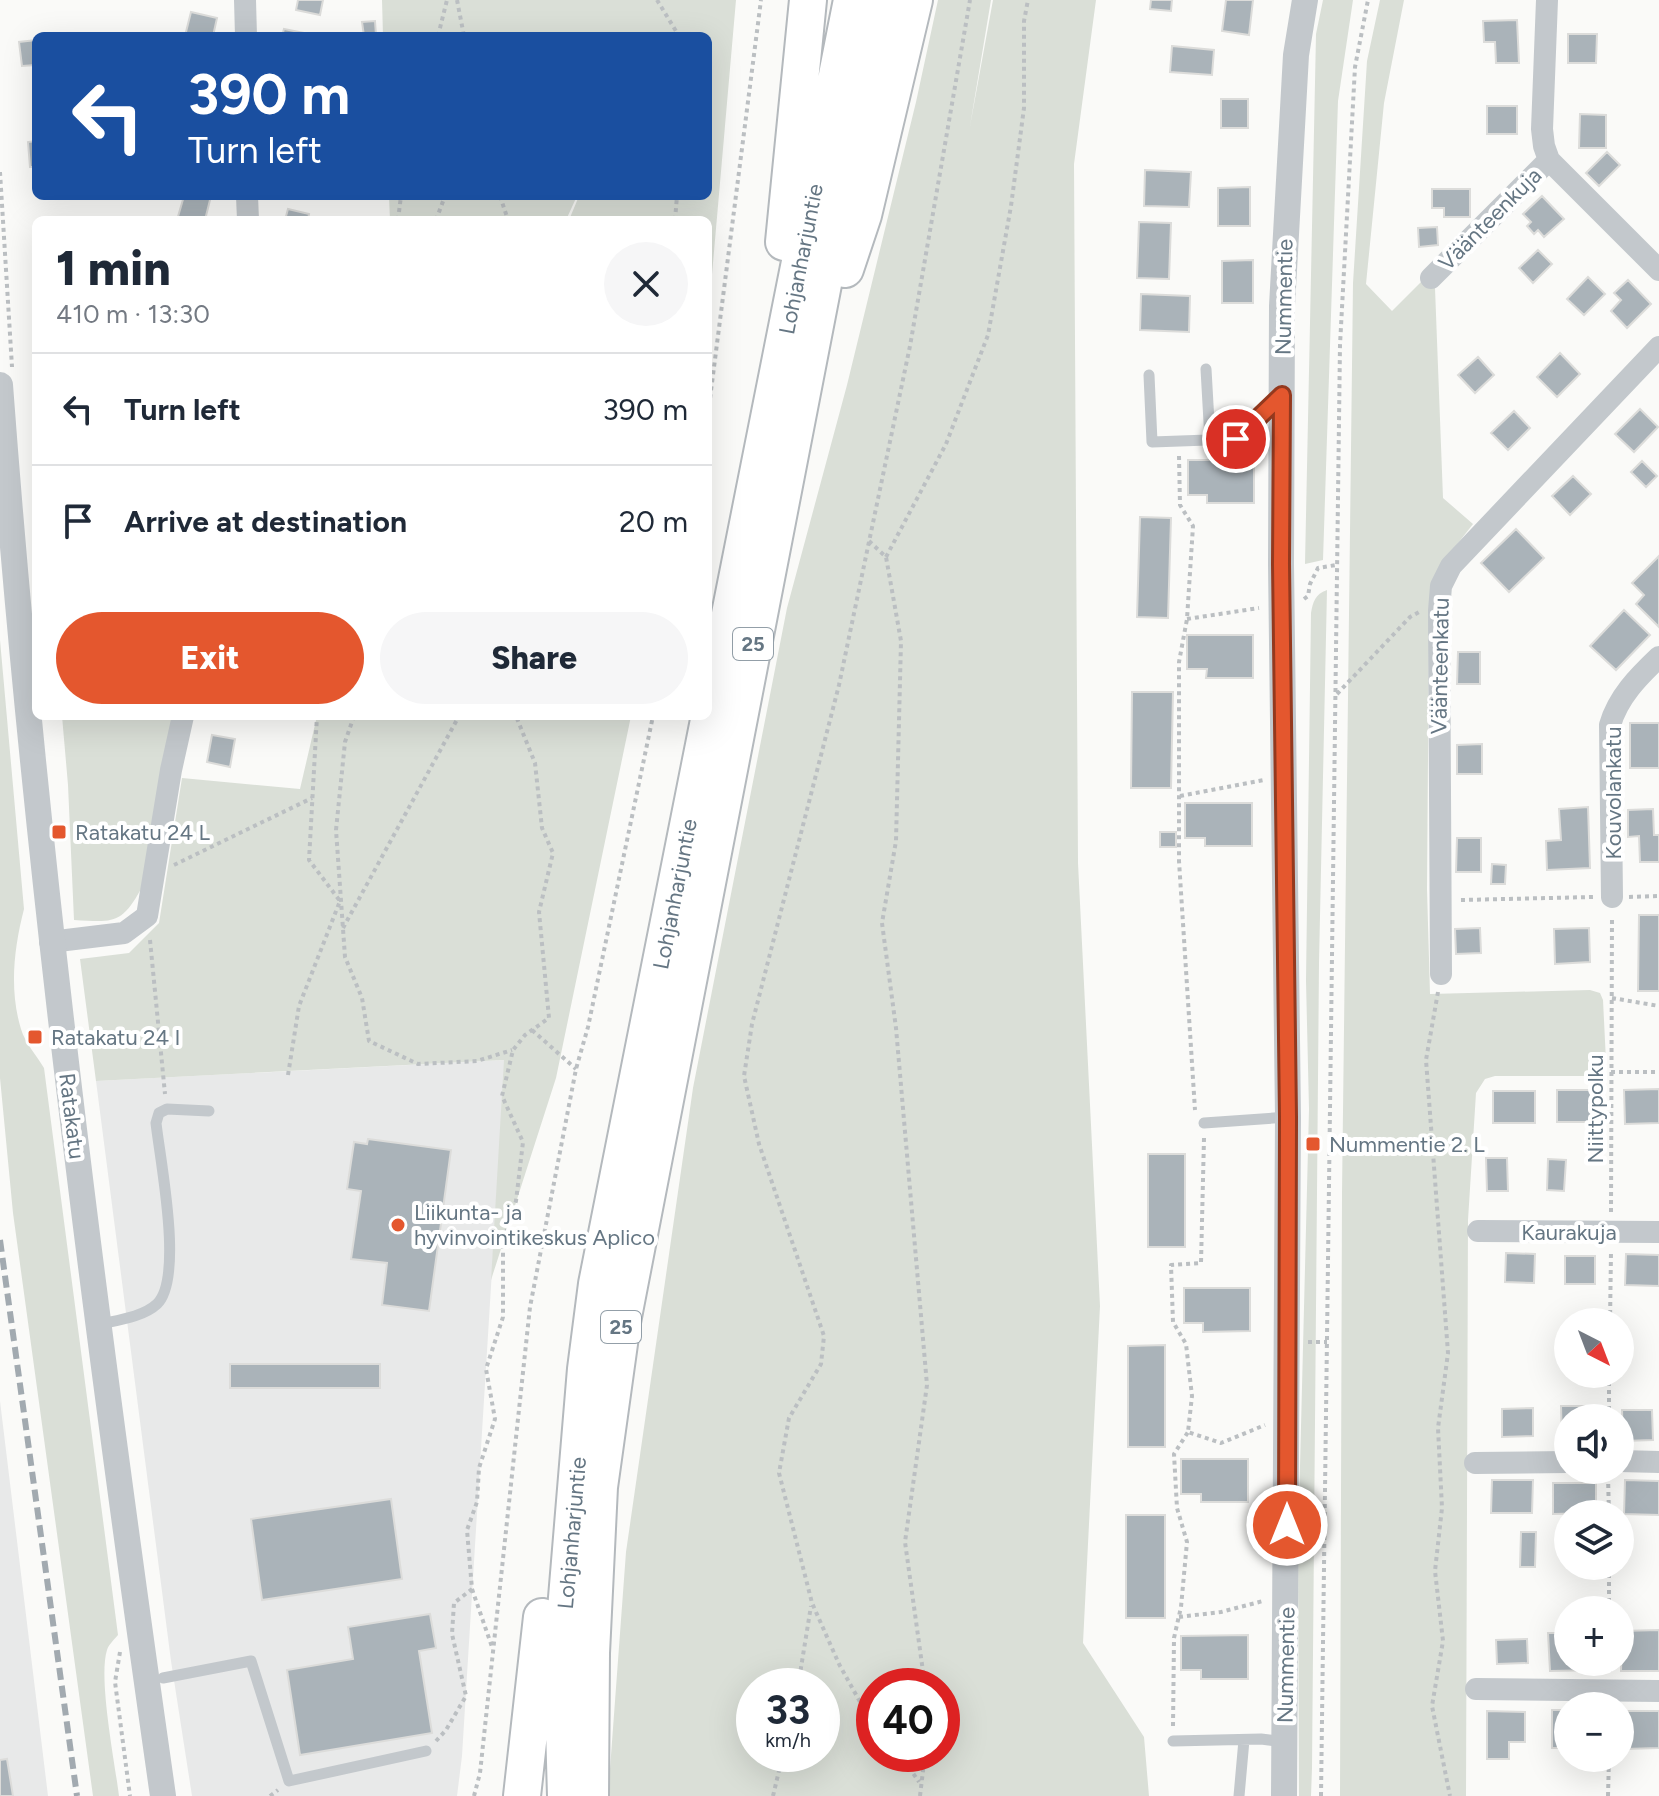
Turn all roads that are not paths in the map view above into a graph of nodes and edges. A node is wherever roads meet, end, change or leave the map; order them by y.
1 (245, 0) edge
2 (808, 0) edge
3 (852, 0) edge
4 (878, 0) edge
5 (914, 0) edge
6 (1305, 0) edge
7 (1547, 0) edge
8 (246, 32) edge
9 (1549, 160) junction
10 (1659, 270) edge
11 (1431, 278) dead end
12 (1659, 347) edge
13 (1206, 369) dead end
14 (1149, 375) dead end
15 (0, 385) edge
16 (1282, 395) junction
17 (783, 423) junction
18 (1210, 440) junction
19 (1659, 657) edge
20 (182, 720) edge
21 (1612, 897) road end
22 (50, 942) junction
23 (1441, 974) road end
24 (209, 1111) dead end
25 (1288, 1117) junction
26 (1204, 1123) road end
27 (1478, 1231) dead end
28 (1659, 1232) edge
29 (99, 1324) junction
30 (586, 1369) junction
31 (1634, 1461) edge
32 (1554, 1462) edge
33 (1659, 1462) edge
34 (1475, 1463) dead end
35 (163, 1678) dead end
36 (1476, 1689) dead end
37 (1659, 1691) edge
38 (1244, 1740) junction
39 (1173, 1741) road end
40 (1285, 1742) junction
41 (426, 1751) road end
42 (163, 1796) edge
43 (522, 1796) edge
44 (566, 1796) edge
45 (590, 1796) edge
46 (1239, 1796) edge
47 (1284, 1796) edge

1 - 8 street
2 - 17 highway
3 - 17 highway, Lohjanharjuntie / 25
4 - 17 highway, Lohjanharjuntie / 25
5 - 17 highway
6 - 16 street, Nummentie
7 - 9 street
9 - 10 street
9 - 11 street, Väänteenkuja
12 - 23 street, Väänteenkatu
13 - 18 lane
14 - 18 lane
15 - 22 street, Ratakatu
16 - 18 lane
16 - 25 street, Nummentie
17 - 30 highway, Lohjanharjuntie / 25
17 - 45 highway, Lohjanharjuntie / 25
19 - 21 street, Kouvolankatu
20 - 22 street
22 - 29 street, Ratakatu
24 - 29 lane
25 - 26 lane
25 - 40 street, Nummentie
27 - 28 street, Kaurakuja
29 - 42 street, Ratakatu
30 - 43 highway
30 - 44 highway, Lohjanharjuntie / 25
31 - 33 street
32 - 34 street
35 - 41 lane
36 - 37 street
38 - 39 lane
38 - 40 lane
38 - 46 lane
40 - 47 street, Nummentie

